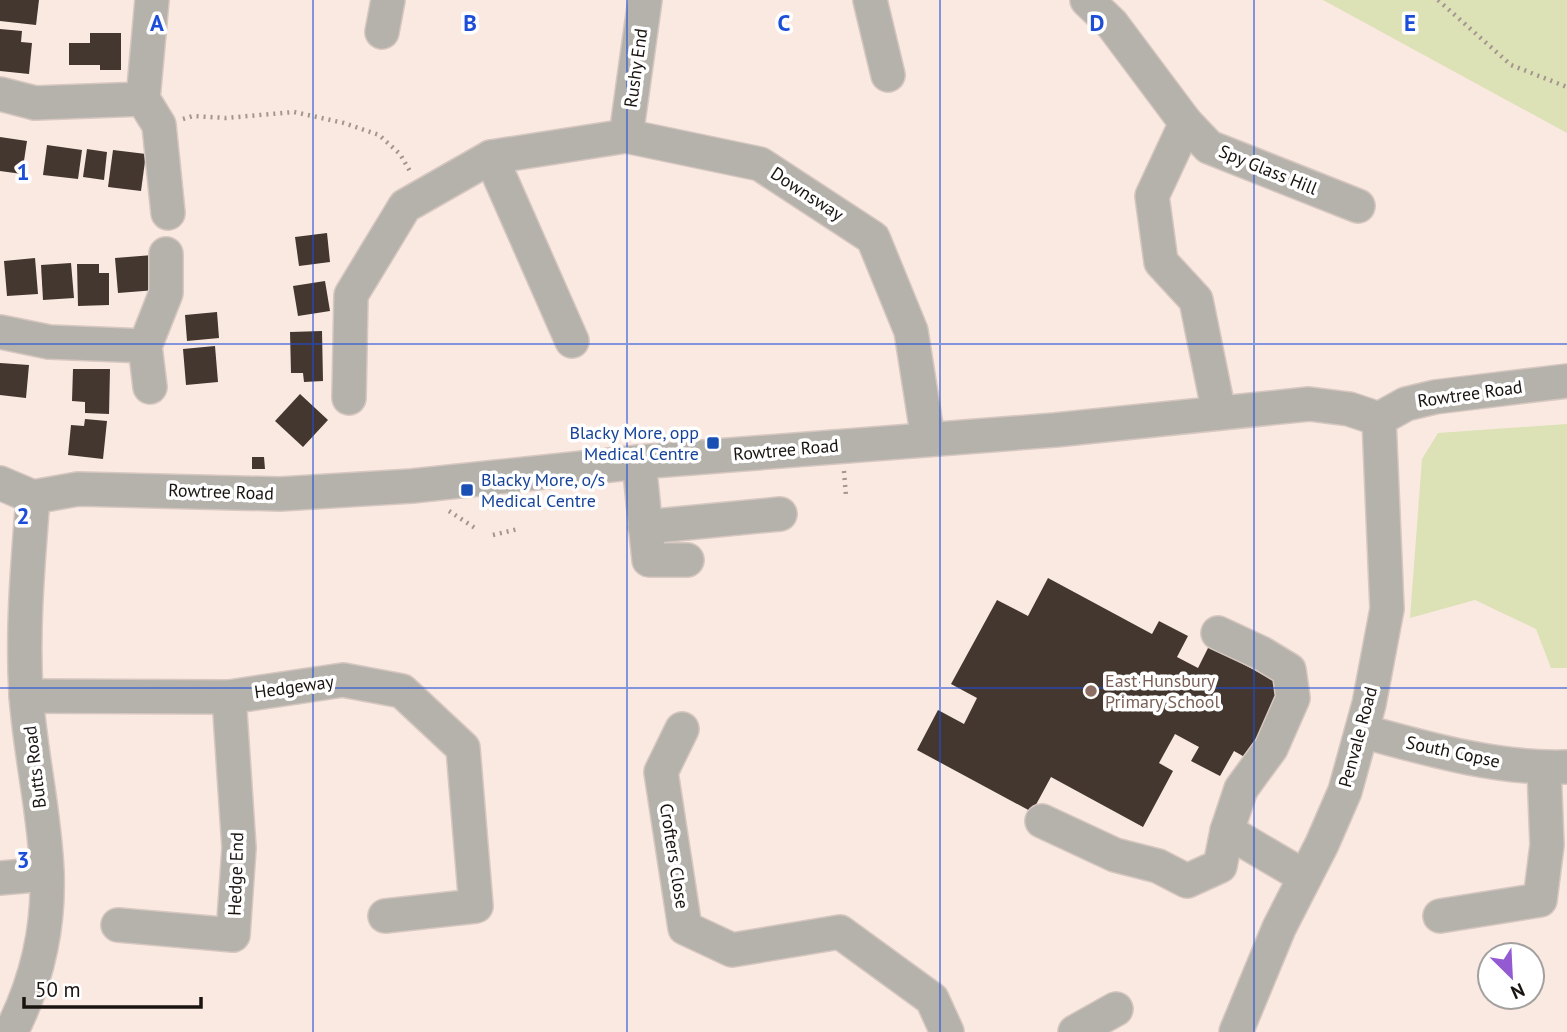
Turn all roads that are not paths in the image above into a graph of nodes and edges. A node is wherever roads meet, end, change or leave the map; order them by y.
1 (152, 0) edge
2 (388, 0) edge
3 (645, 0) edge
4 (870, 0) edge
5 (1087, 0) edge
6 (382, 32) dead end
7 (888, 75) dead end
8 (0, 94) edge
9 (151, 112) junction
10 (1186, 123) junction
11 (626, 136) junction
12 (491, 157) junction
13 (1358, 206) dead end
14 (168, 214) dead end
15 (166, 254) dead end
16 (0, 332) edge
17 (572, 341) dead end
18 (145, 346) junction
19 (1567, 381) edge
20 (150, 387) dead end
21 (349, 398) dead end
22 (1219, 413) junction
23 (1379, 419) junction
24 (928, 439) junction
25 (639, 462) junction
26 (0, 483) edge
27 (33, 497) junction
28 (780, 514) dead end
29 (645, 527) junction
30 (687, 560) dead end
31 (1218, 633) dead end
32 (26, 696) junction
33 (229, 697) junction
34 (682, 729) dead end
35 (1362, 731) junction
36 (1555, 767) edge
37 (1042, 821) dead end
38 (1227, 831) junction
39 (47, 874) junction
40 (1305, 877) junction
41 (0, 878) edge
42 (385, 916) dead end
43 (1440, 916) dead end
44 (118, 925) dead end
45 (1116, 1009) dead end
46 (11, 1032) edge
47 (947, 1032) edge
48 (1075, 1032) edge
49 (1236, 1032) edge

1 - 9 street
2 - 6 street
3 - 11 street, Rushy End
4 - 7 street
5 - 10 street, Spy Glass Hill
8 - 9 street
9 - 14 street
10 - 13 street, Spy Glass Hill
10 - 22 street
11 - 12 street, Downsway
11 - 24 street, Downsway
12 - 17 street
12 - 21 street, Downsway
15 - 18 street
16 - 18 street
18 - 20 street
19 - 23 street, Rowtree Road
22 - 23 street, Rowtree Road
22 - 24 street, Rowtree Road
23 - 35 street, Penvale Road
24 - 25 street, Rowtree Road
25 - 27 street, Rowtree Road
25 - 29 street
26 - 27 street
27 - 32 street, Butts Road
28 - 29 street
29 - 30 street
31 - 38 street
32 - 33 street, Hedgeway
32 - 39 street, Butts Road
33 - 42 street, Hedgeway
33 - 44 street, Hedge End
34 - 47 street, Crofters Close
35 - 36 street, South Copse
35 - 40 street, Penvale Road
36 - 43 street, South Copse
37 - 38 street
38 - 40 street
39 - 41 street
39 - 46 street, Butts Road
40 - 49 street, Penvale Road
45 - 48 street

